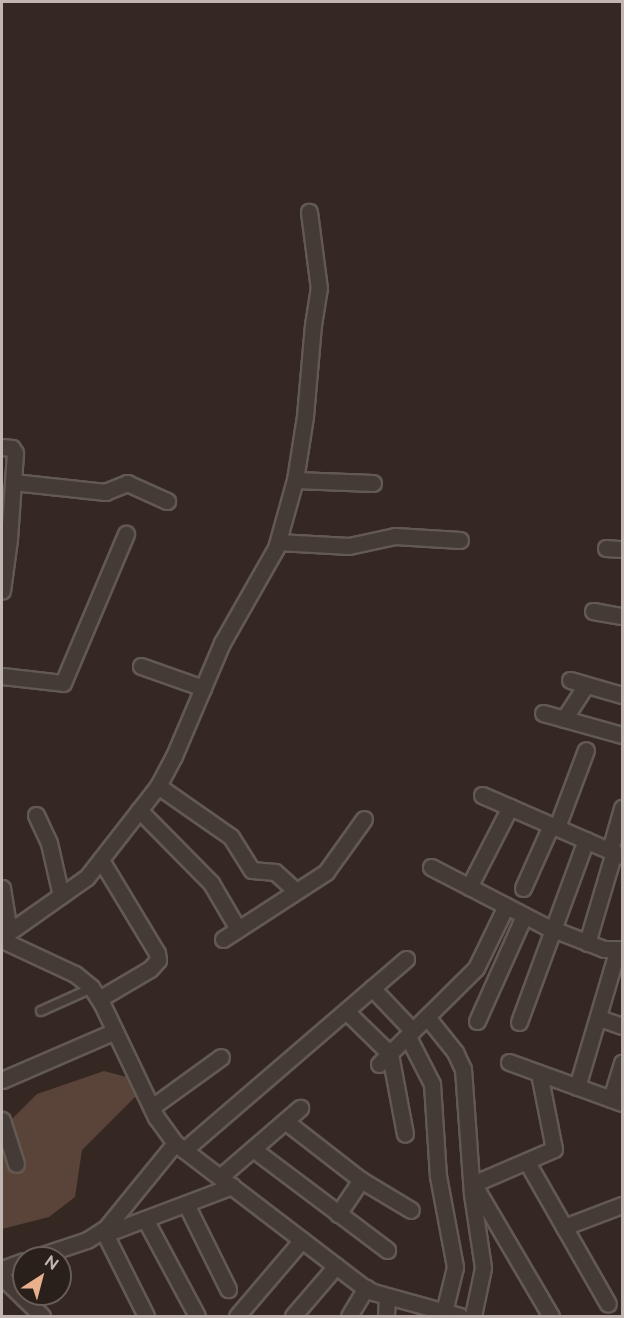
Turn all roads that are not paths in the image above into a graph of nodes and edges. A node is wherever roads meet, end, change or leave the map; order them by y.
1 (309, 212) dead end
2 (2, 447) edge
3 (295, 480) junction
4 (14, 482) junction
5 (374, 483) dead end
6 (167, 501) dead end
7 (6, 530) edge
8 (126, 534) dead end
9 (460, 540) dead end
10 (278, 542) junction
11 (606, 548) dead end
12 (622, 549) edge
13 (3, 572) edge
14 (2, 591) edge
15 (593, 611) dead end
16 (622, 616) edge
17 (141, 666) dead end
18 (2, 676) edge
19 (570, 680) dead end
20 (585, 685) junction
21 (203, 688) junction
22 (622, 695) edge
23 (543, 713) dead end
24 (564, 719) junction
25 (622, 735) edge
26 (586, 750) dead end
27 (158, 786) junction
28 (482, 795) dead end
29 (510, 807) junction
30 (622, 808) edge
31 (139, 810) junction
32 (36, 815) dead end
33 (364, 819) dead end
34 (554, 826) junction
35 (586, 840) junction
36 (616, 853) edge
37 (101, 860) junction
38 (431, 867) dead end
39 (469, 887) junction
40 (2, 888) edge
41 (523, 888) dead end
42 (296, 891) junction
43 (61, 896) junction
44 (506, 906) junction
45 (524, 916) junction
46 (238, 929) junction
47 (553, 929) junction
48 (4, 936) edge
49 (223, 939) dead end
50 (587, 943) junction
51 (620, 949) edge
52 (406, 959) dead end
53 (372, 988) junction
54 (95, 994) junction
55 (41, 1011) dead end
56 (346, 1011) junction
57 (427, 1017) junction
58 (599, 1018) junction
59 (477, 1022) dead end
60 (519, 1022) dead end
61 (622, 1026) edge
62 (115, 1031) junction
63 (410, 1034) junction
64 (221, 1058) dead end
65 (384, 1059) junction
66 (509, 1062) dead end
67 (622, 1063) edge
68 (539, 1073) junction
69 (2, 1080) edge
70 (577, 1087) junction
71 (616, 1101) edge
72 (152, 1107) junction
73 (300, 1108) dead end
74 (2, 1120) edge
75 (285, 1121) junction
76 (405, 1134) dead end
77 (179, 1146) junction
78 (253, 1149) junction
79 (527, 1162) junction
80 (16, 1164) dead end
81 (361, 1180) junction
82 (226, 1182) junction
83 (472, 1182) junction
84 (186, 1204) junction
85 (622, 1205) edge
86 (411, 1210) dead end
87 (338, 1214) junction
88 (145, 1219) junction
89 (564, 1227) junction
90 (104, 1232) junction
91 (302, 1240) junction
92 (69, 1246) edge
93 (387, 1250) dead end
94 (336, 1266) junction
95 (2, 1277) edge
96 (366, 1288) junction
97 (228, 1289) dead end
98 (387, 1296) junction
99 (608, 1304) dead end
100 (425, 1311) edge
101 (444, 1312) junction
102 (42, 1317) edge
103 (146, 1317) edge
104 (196, 1317) edge
105 (237, 1317) edge
106 (293, 1317) edge
107 (349, 1317) edge
108 (386, 1317) edge
109 (460, 1317) edge
110 (472, 1317) edge
111 (551, 1317) edge

1 - 3 street
2 - 4 street
3 - 5 street
3 - 10 street
4 - 6 street
4 - 7 street
7 - 13 street
8 - 18 street
9 - 10 street
10 - 21 street
11 - 12 street
13 - 14 street
15 - 16 street
17 - 21 street
19 - 20 street
20 - 22 street
20 - 24 street
21 - 27 street
23 - 24 street
24 - 25 street
26 - 34 street
27 - 31 street
27 - 42 street
28 - 29 street
29 - 34 street
29 - 39 street
30 - 36 street
31 - 37 street
31 - 46 street
32 - 43 street
33 - 42 street
34 - 35 street
34 - 41 street
35 - 36 street
35 - 47 street
36 - 50 street
37 - 43 street
37 - 54 street
38 - 39 street
39 - 44 street
40 - 48 street
42 - 46 street
43 - 48 street
44 - 45 street
44 - 57 street
45 - 47 street
45 - 59 street
46 - 49 street
47 - 50 street
47 - 60 street
48 - 54 street
50 - 51 street
51 - 58 street
52 - 53 street
53 - 56 street
53 - 63 street
54 - 55 lane
54 - 62 street
56 - 65 street
56 - 77 street
57 - 63 street
57 - 83 street
58 - 61 street
58 - 70 street
62 - 69 street
62 - 72 street
63 - 65 street
63 - 101 street
64 - 72 street
65 - 76 street
66 - 68 street
67 - 71 street
68 - 70 street
68 - 79 street
70 - 71 street
72 - 77 street
73 - 75 street
74 - 80 street
75 - 78 street
75 - 81 street
77 - 82 street
77 - 90 street
78 - 82 street
78 - 87 street
79 - 83 street
79 - 89 street
81 - 86 street
81 - 87 street
82 - 84 street
82 - 91 street
83 - 110 street
83 - 111 street
84 - 88 street
84 - 97 street
85 - 89 street
87 - 93 street
88 - 90 street
88 - 104 street
89 - 99 street
90 - 92 street
90 - 103 street
91 - 94 street
91 - 105 street
94 - 96 street
94 - 106 street
95 - 102 street
96 - 98 street
96 - 107 street
98 - 100 street
98 - 108 street
100 - 101 street
101 - 109 street

